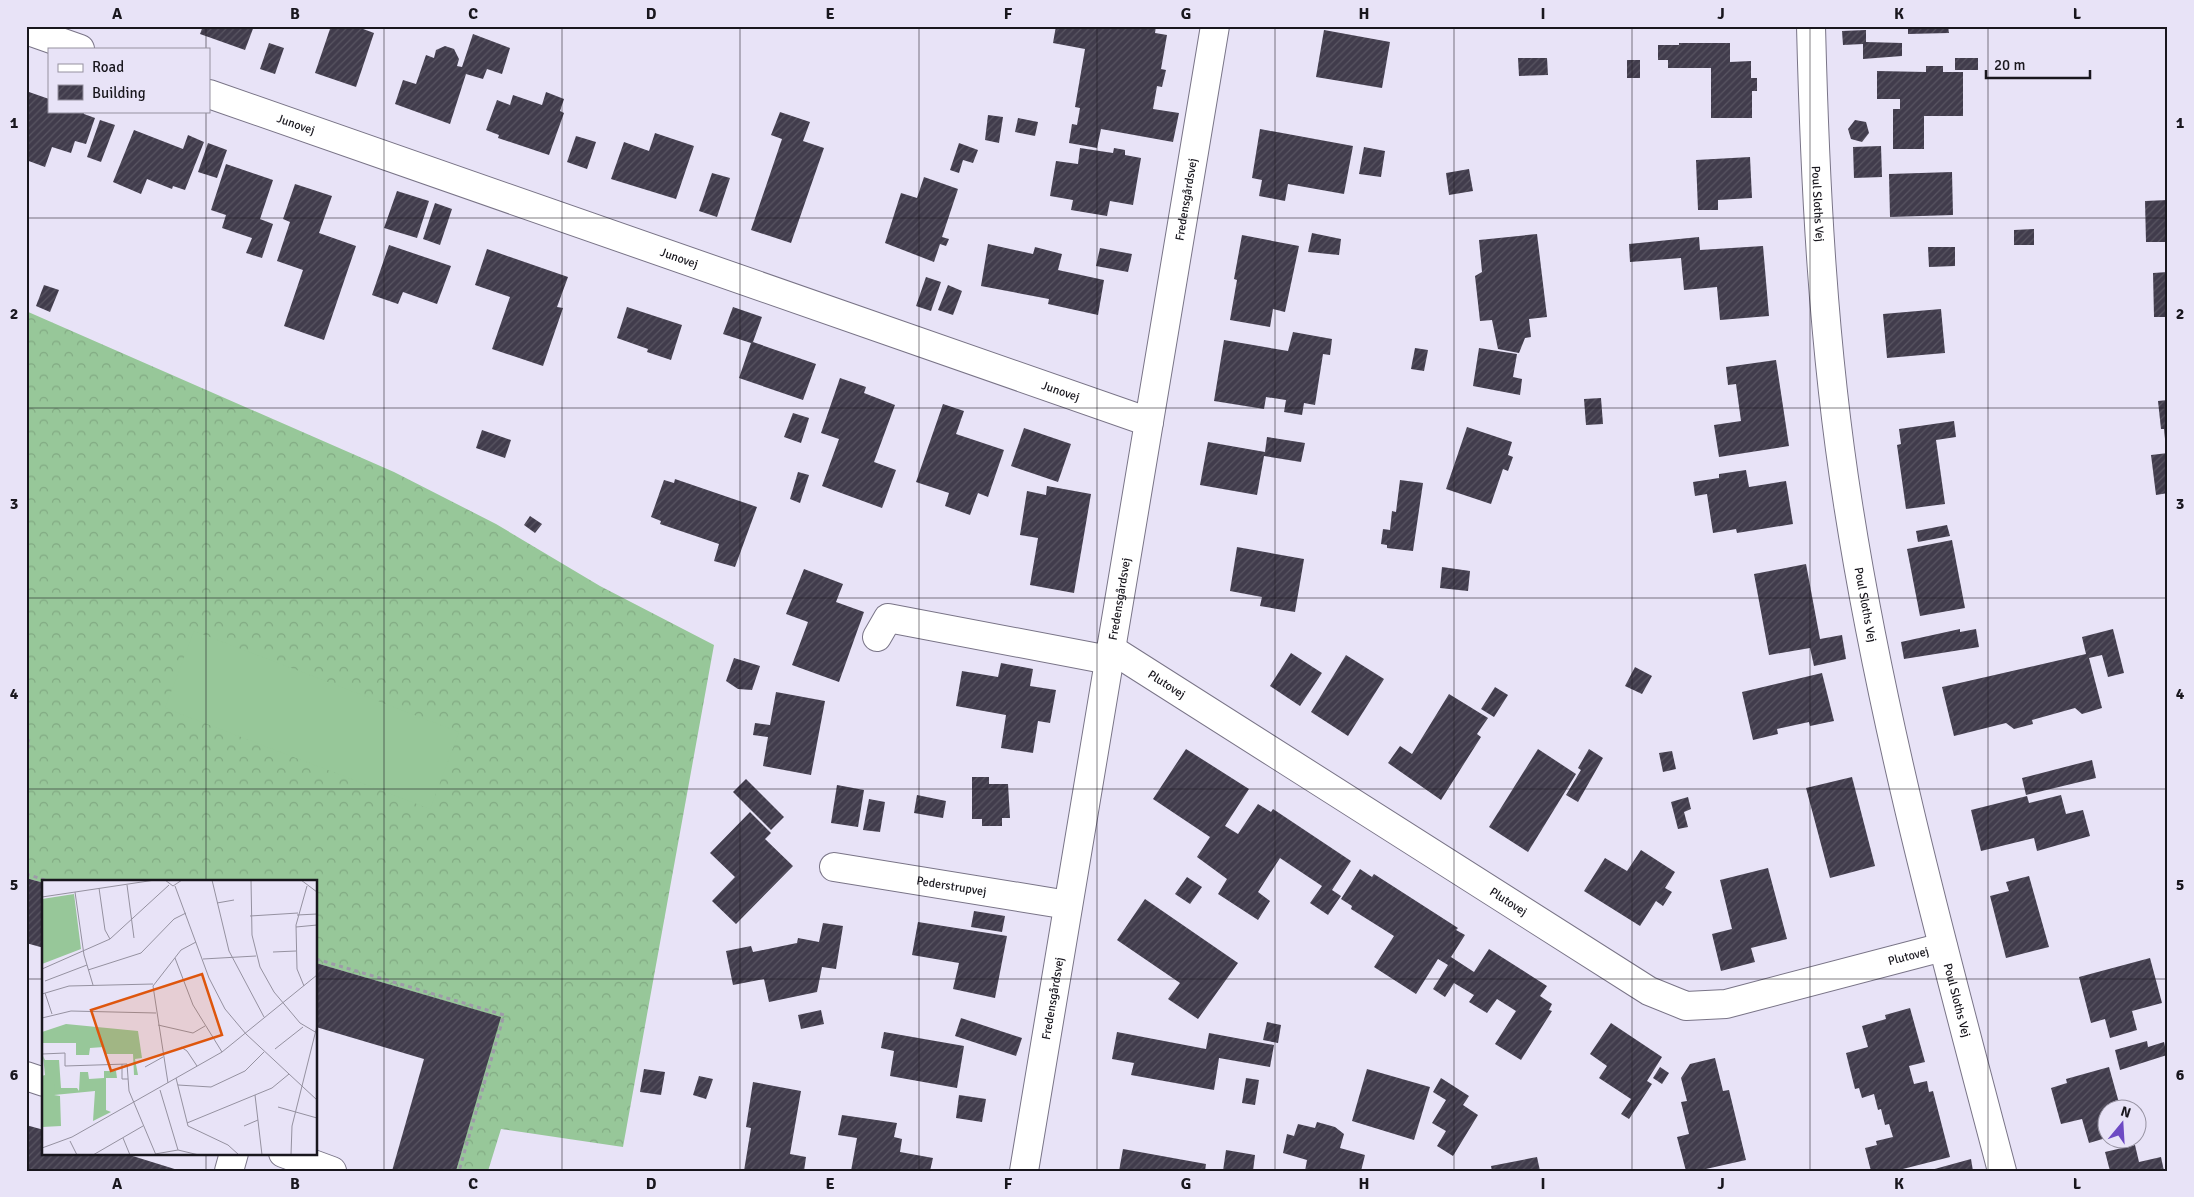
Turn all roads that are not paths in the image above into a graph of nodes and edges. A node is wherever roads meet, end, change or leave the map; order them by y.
1 (1215, 26) edge
2 (1811, 26) edge
3 (26, 30) edge
4 (77, 48) edge
5 (210, 94) edge
6 (1149, 422) junction
7 (877, 637) dead end
8 (1110, 654) junction
9 (834, 866) dead end
10 (1068, 905) junction
11 (1943, 947) junction
12 (26, 1076) edge
13 (42, 1081) edge
14 (234, 1154) edge
15 (286, 1154) edge
16 (229, 1171) edge
17 (332, 1171) edge
18 (1024, 1171) edge
19 (2002, 1171) edge

1 - 6 street, Fredensgårdsvej
2 - 11 street, Poul Sloths Vej
3 - 4 street
5 - 6 street, Junovej
6 - 8 street, Fredensgårdsvej
7 - 8 street
8 - 10 street, Fredensgårdsvej
8 - 11 street, Plutovej
9 - 10 street, Pederstrupvej
10 - 18 street, Fredensgårdsvej
11 - 19 street, Poul Sloths Vej
12 - 13 street
14 - 16 street
15 - 17 street

